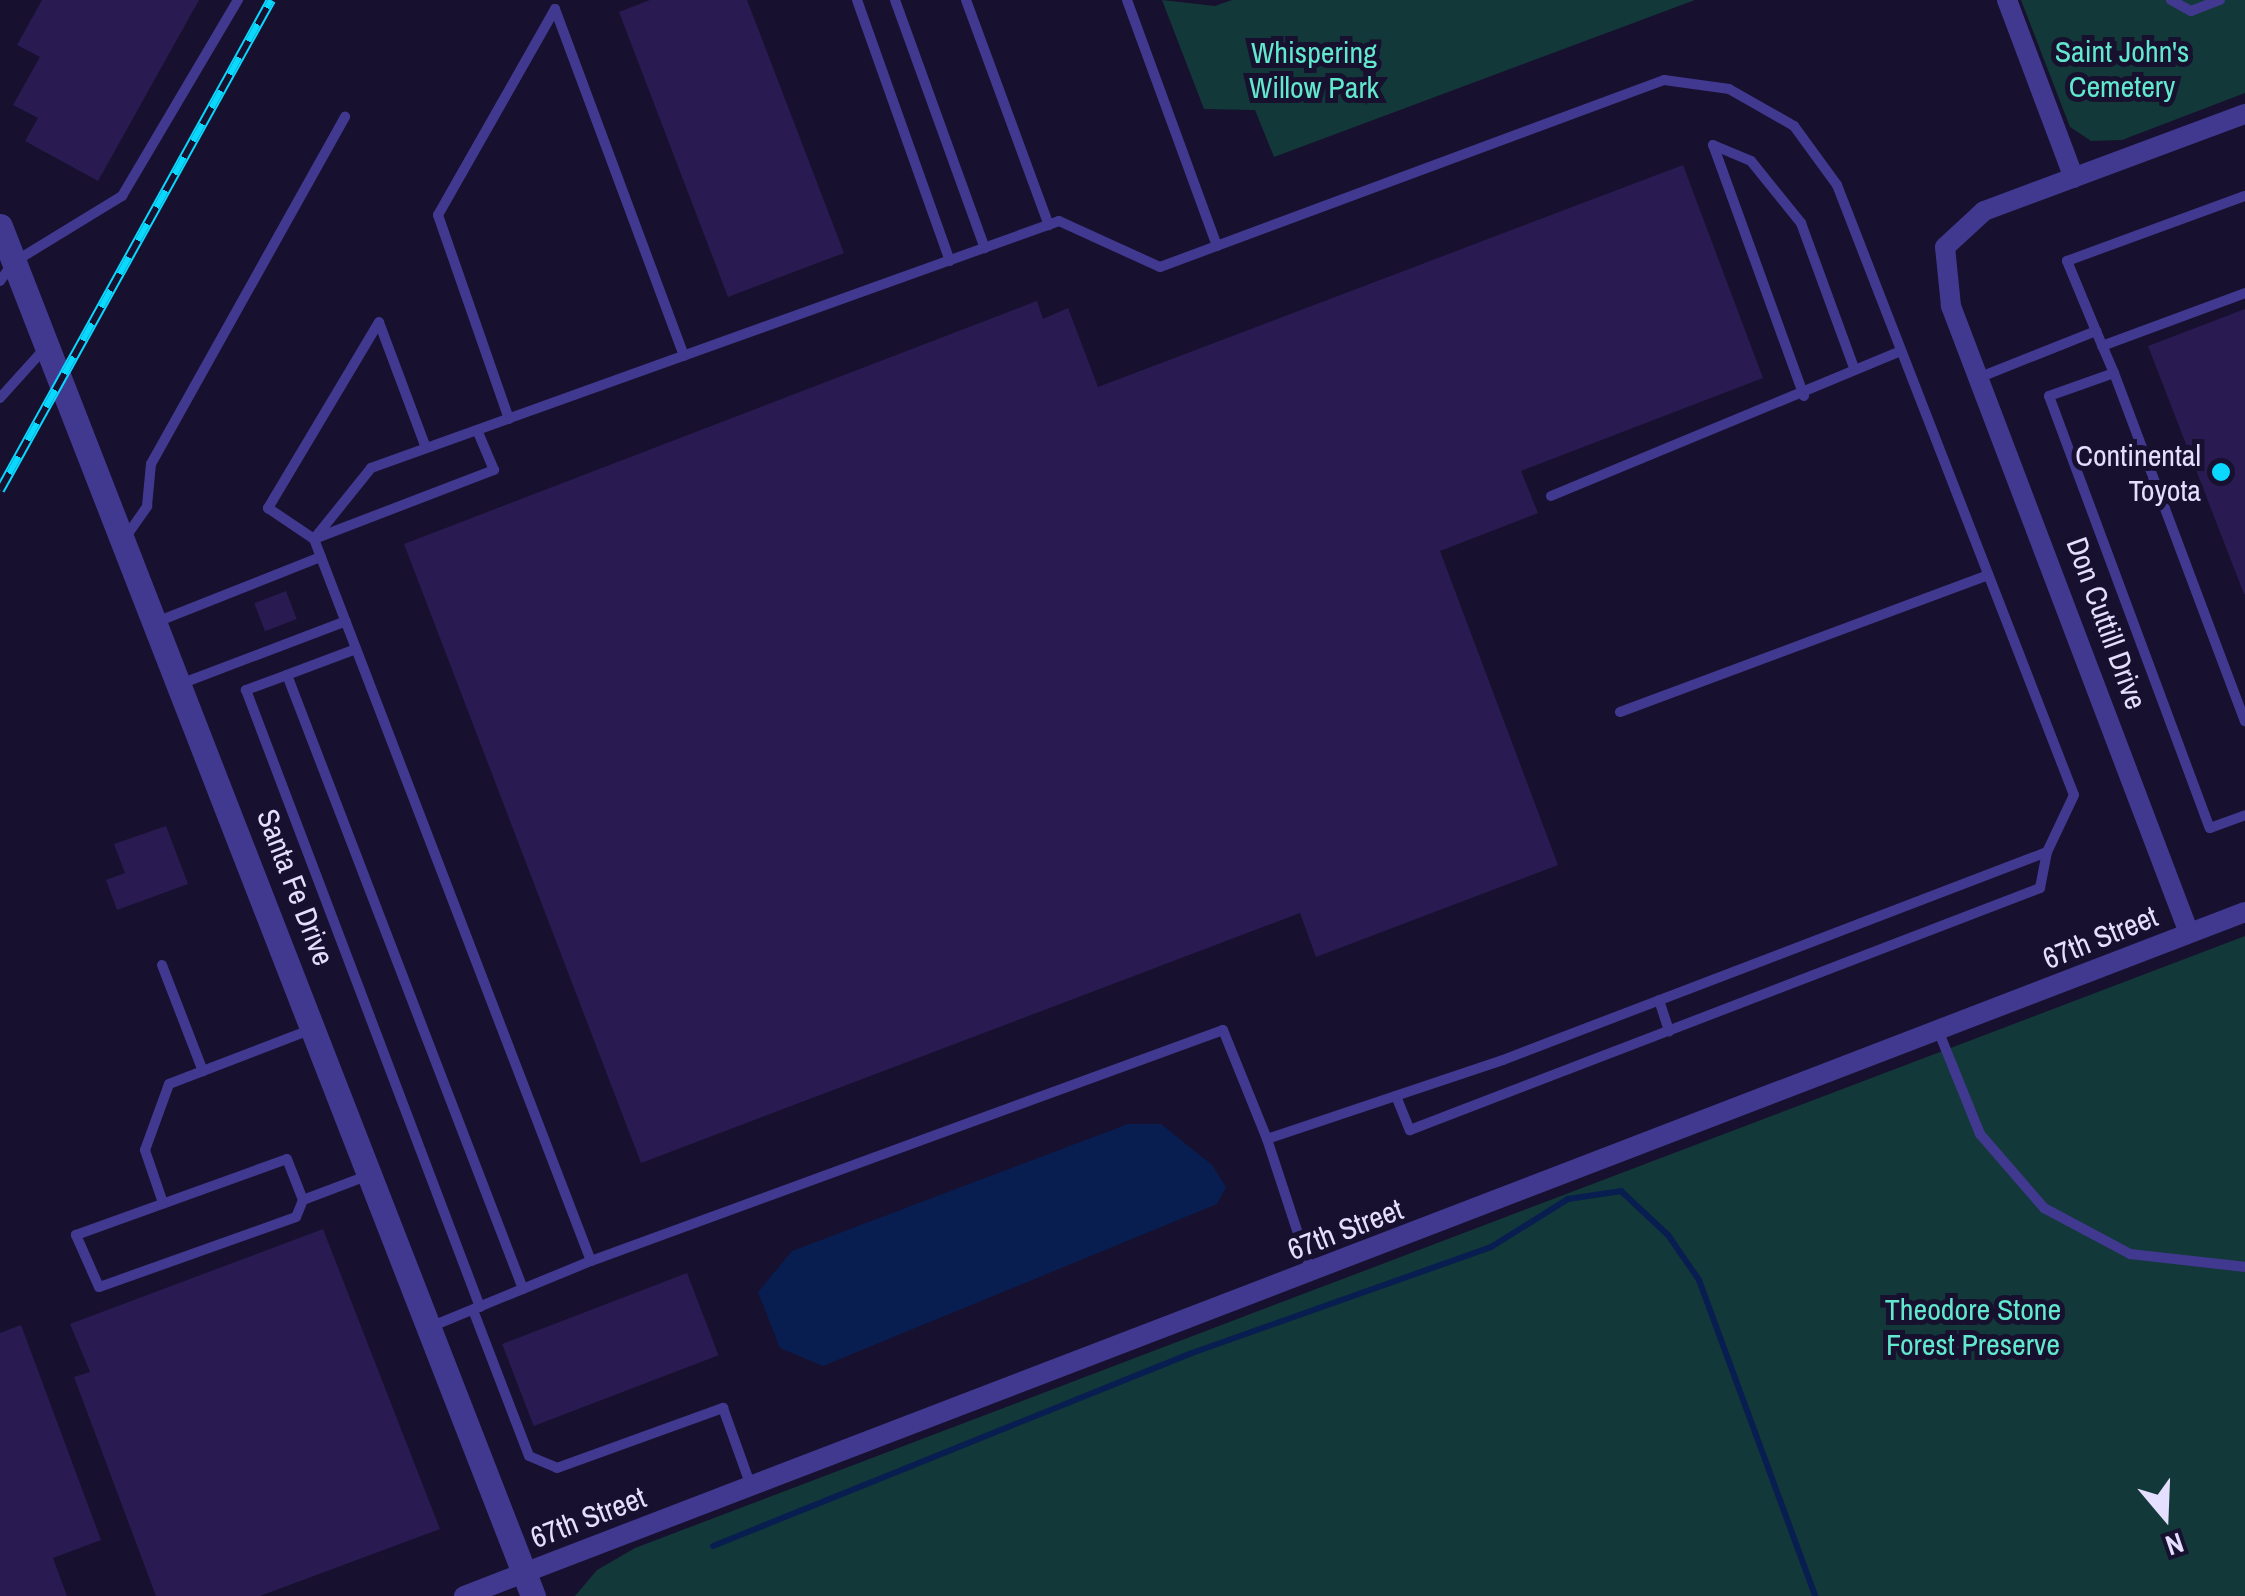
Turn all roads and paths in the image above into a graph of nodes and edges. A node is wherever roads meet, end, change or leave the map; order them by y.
1 (238, 0) edge
2 (857, 0) edge
3 (895, 0) edge
4 (966, 0) edge
5 (1128, 0) edge
6 (2008, 0) edge
7 (2171, 0) edge
8 (2220, 0) edge
9 (2245, 114) edge
10 (345, 118) dead end
11 (2074, 178) junction
12 (2245, 196) edge
13 (1048, 225) junction
14 (0, 226) edge
15 (1217, 246) junction
16 (985, 248) junction
17 (950, 261) junction
18 (7, 271) edge
19 (2245, 293) edge
20 (2096, 331) junction
21 (46, 346) junction
22 (2102, 346) junction
23 (1901, 351) junction
24 (684, 356) junction
25 (1854, 368) junction
26 (2114, 374) junction
27 (1984, 376) junction
28 (1804, 396) junction
29 (0, 398) edge
30 (509, 419) junction
31 (477, 430) junction
32 (426, 448) junction
33 (1551, 496) dead end
34 (126, 538) junction
35 (314, 539) junction
36 (321, 557) junction
37 (1988, 575) junction
38 (159, 621) junction
39 (346, 621) junction
40 (356, 648) junction
41 (287, 675) junction
42 (183, 682) junction
43 (1620, 712) dead end
44 (2245, 720) edge
45 (2245, 815) edge
46 (2047, 852) junction
47 (2245, 912) edge
48 (2189, 934) junction
49 (162, 966) dead end
50 (1659, 1000) junction
51 (315, 1028) junction
52 (1669, 1030) junction
53 (1940, 1035) junction
54 (203, 1071) junction
55 (1396, 1096) junction
56 (1267, 1140) junction
57 (371, 1174) junction
58 (304, 1200) junction
59 (163, 1203) junction
60 (592, 1261) junction
61 (2245, 1267) edge
62 (1312, 1274) junction
63 (523, 1289) junction
64 (477, 1308) junction
65 (430, 1327) junction
66 (752, 1487) junction
67 (529, 1585) edge
68 (464, 1596) edge

1 - 18 lane
2 - 17 lane
3 - 16 lane
4 - 13 lane
5 - 15 lane
6 - 11 street
7 - 8 lane
9 - 11 street
10 - 34 lane
11 - 27 street, Don Cuttill Drive
12 - 20 lane
13 - 15 lane
13 - 16 lane
14 - 18 street, Santa Fe Drive
15 - 23 lane
16 - 17 lane
17 - 24 lane
18 - 21 street, Santa Fe Drive
19 - 22 lane
20 - 22 lane
20 - 27 lane
21 - 29 lane
21 - 34 street, Santa Fe Drive
22 - 26 lane
23 - 25 lane
23 - 37 lane
24 - 30 lane
24 - 30 lane
25 - 28 lane
25 - 28 lane
26 - 44 lane
26 - 45 lane
27 - 48 street, Don Cuttill Drive
28 - 33 lane
30 - 31 lane
31 - 32 lane
31 - 35 lane
32 - 35 lane
32 - 35 lane
34 - 38 street, Santa Fe Drive
35 - 36 lane
36 - 38 lane
36 - 39 lane
37 - 43 lane
37 - 46 lane
38 - 42 street, Santa Fe Drive
39 - 40 lane
39 - 42 lane
40 - 41 lane
40 - 60 lane
41 - 63 lane
41 - 64 lane
42 - 51 street, Santa Fe Drive
46 - 50 lane
46 - 52 lane
47 - 48 street, 67th Street
48 - 53 street, 67th Street
49 - 54 lane
50 - 52 lane
50 - 55 lane
51 - 54 lane
51 - 57 street, Santa Fe Drive
52 - 55 lane
53 - 61 lane
53 - 62 street, 67th Street
54 - 59 lane
55 - 56 lane
56 - 60 lane
56 - 62 lane
57 - 58 lane
57 - 65 street, Santa Fe Drive
58 - 59 lane
58 - 59 lane
60 - 63 lane
62 - 66 street, 67th Street
63 - 64 lane
64 - 65 lane
64 - 66 lane
65 - 67 street, Santa Fe Drive
66 - 67 street, 67th Street
67 - 68 street, 67th Street

